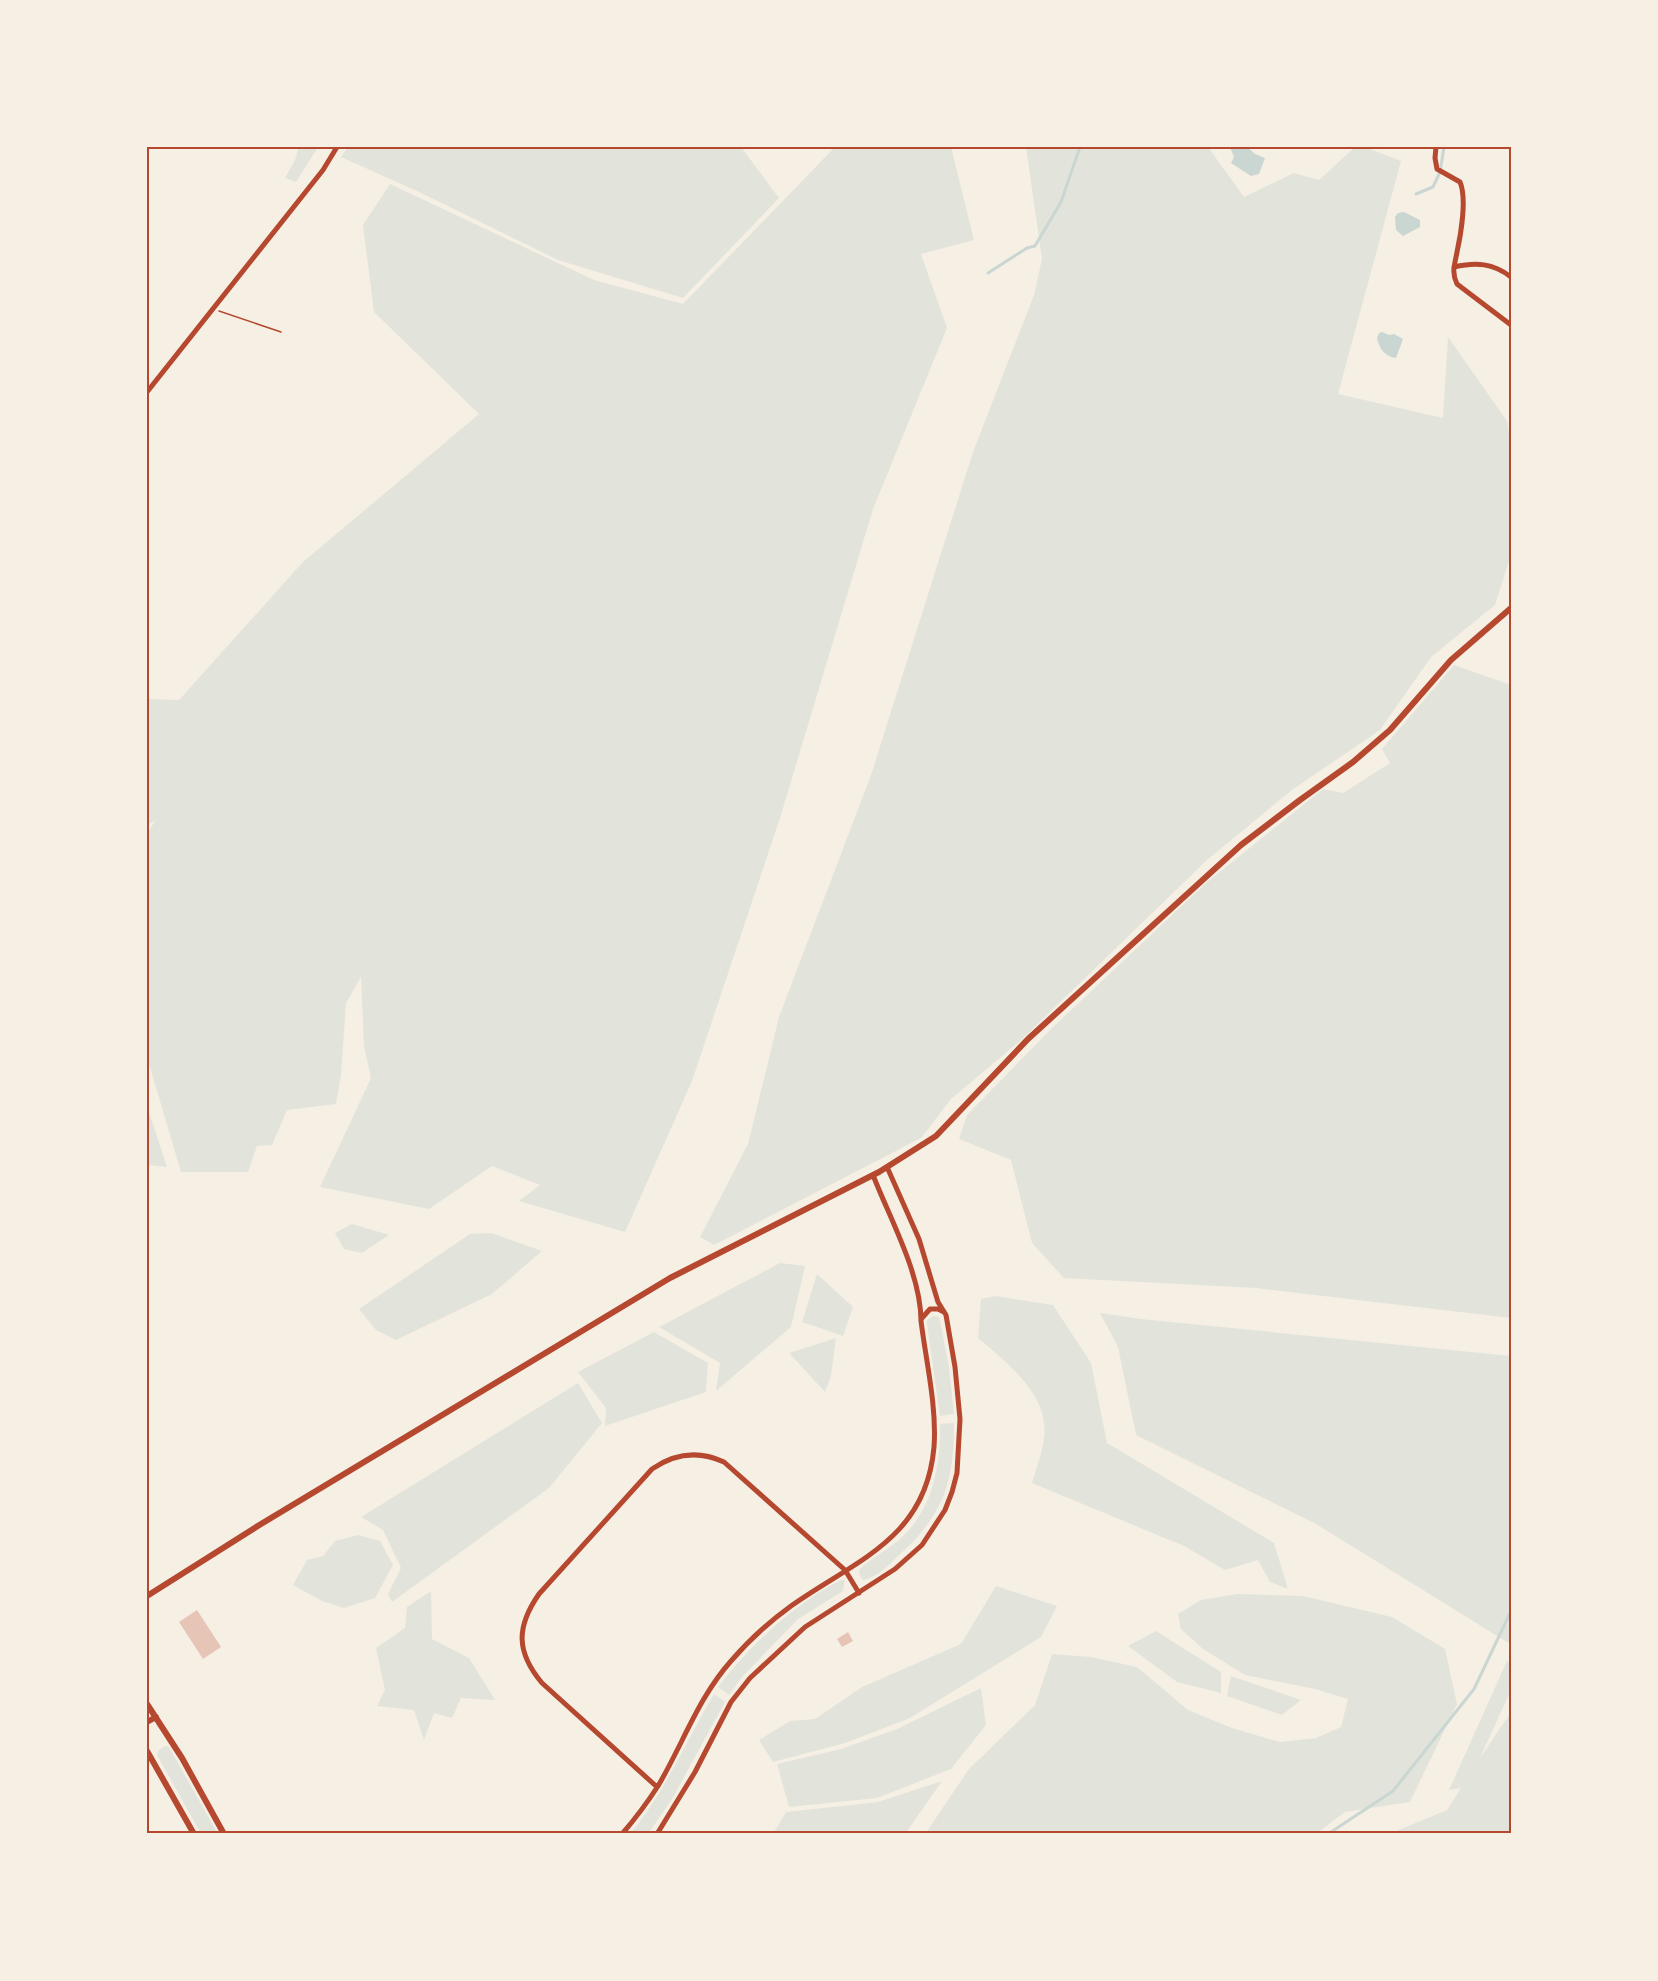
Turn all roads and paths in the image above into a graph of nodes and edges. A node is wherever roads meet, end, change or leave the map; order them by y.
1 (337, 147) edge
2 (1436, 147) edge
3 (1454, 267) junction
4 (1511, 277) edge
5 (213, 309) junction
6 (1511, 325) edge
7 (281, 332) dead end
8 (147, 392) edge
9 (1511, 608) edge
10 (887, 1167) junction
11 (873, 1175) junction
12 (945, 1314) junction
13 (921, 1321) junction
14 (845, 1570) junction
15 (859, 1593) junction
16 (147, 1596) edge
17 (147, 1704) edge
18 (156, 1717) junction
19 (147, 1722) edge
20 (147, 1750) edge
21 (657, 1787) junction
22 (194, 1834) edge
23 (224, 1834) edge
24 (622, 1834) edge
25 (657, 1834) edge

1 - 5 street
2 - 3 street
3 - 4 street
3 - 6 street
5 - 7 path
5 - 8 street
9 - 10 street
10 - 11 street
10 - 12 street
11 - 13 street
11 - 16 street
12 - 13 street
12 - 15 street
13 - 14 street
14 - 15 street
14 - 21 street
14 - 21 street
15 - 25 street
17 - 18 street
18 - 19 street
18 - 23 street
20 - 22 street
21 - 24 street

